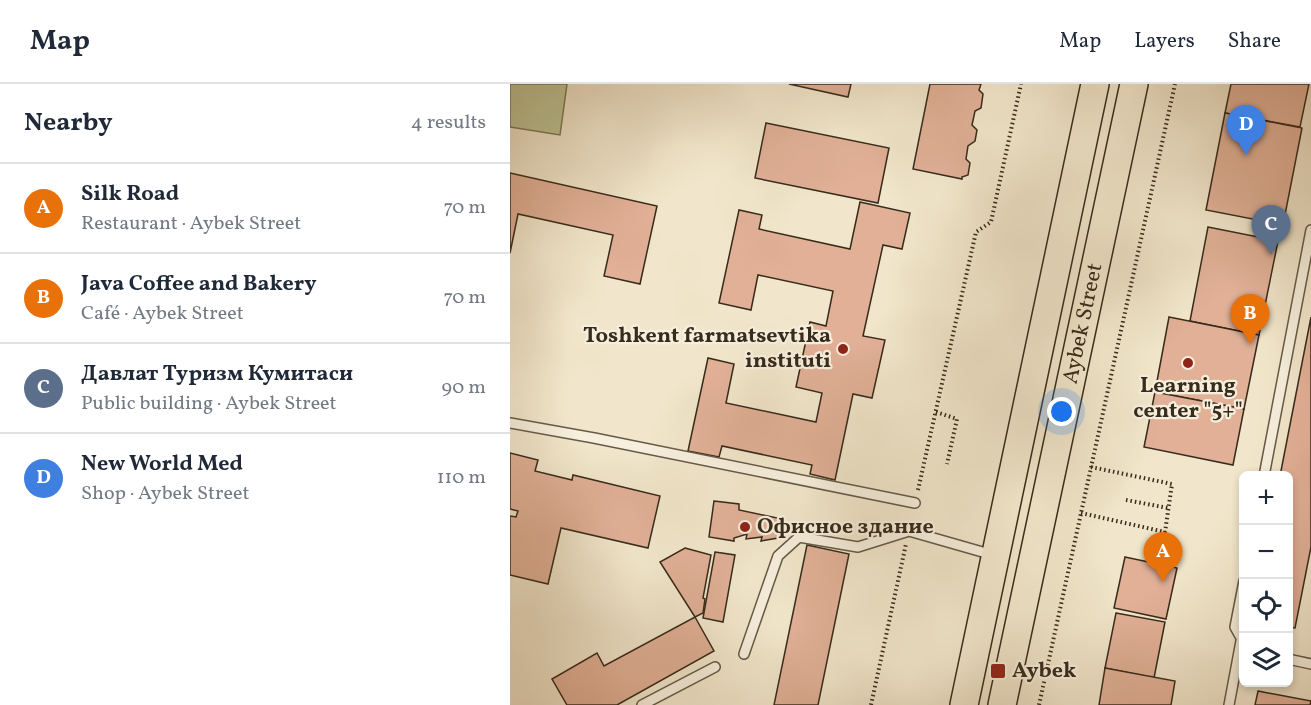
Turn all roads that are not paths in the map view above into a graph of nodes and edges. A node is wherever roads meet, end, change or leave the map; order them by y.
1 (1134, 84) edge
2 (1090, 97) edge
3 (1311, 230) edge
4 (510, 423) edge
5 (1265, 471) edge
6 (915, 503) road end
7 (995, 555) junction
8 (1239, 604) edge
9 (1239, 636) edge
10 (744, 654) dead end
11 (1239, 657) edge
12 (1293, 660) edge
13 (1311, 664) edge
14 (715, 666) dead end
15 (642, 705) edge
16 (964, 705) edge
17 (1002, 705) edge
18 (1229, 705) edge

1 - 17 main road, Aybek Street
2 - 7 main road, Aybek Street
3 - 5 lane
4 - 6 lane
7 - 10 lane
7 - 16 main road, Aybek Street
8 - 9 lane
11 - 18 lane
12 - 13 lane
14 - 15 lane

